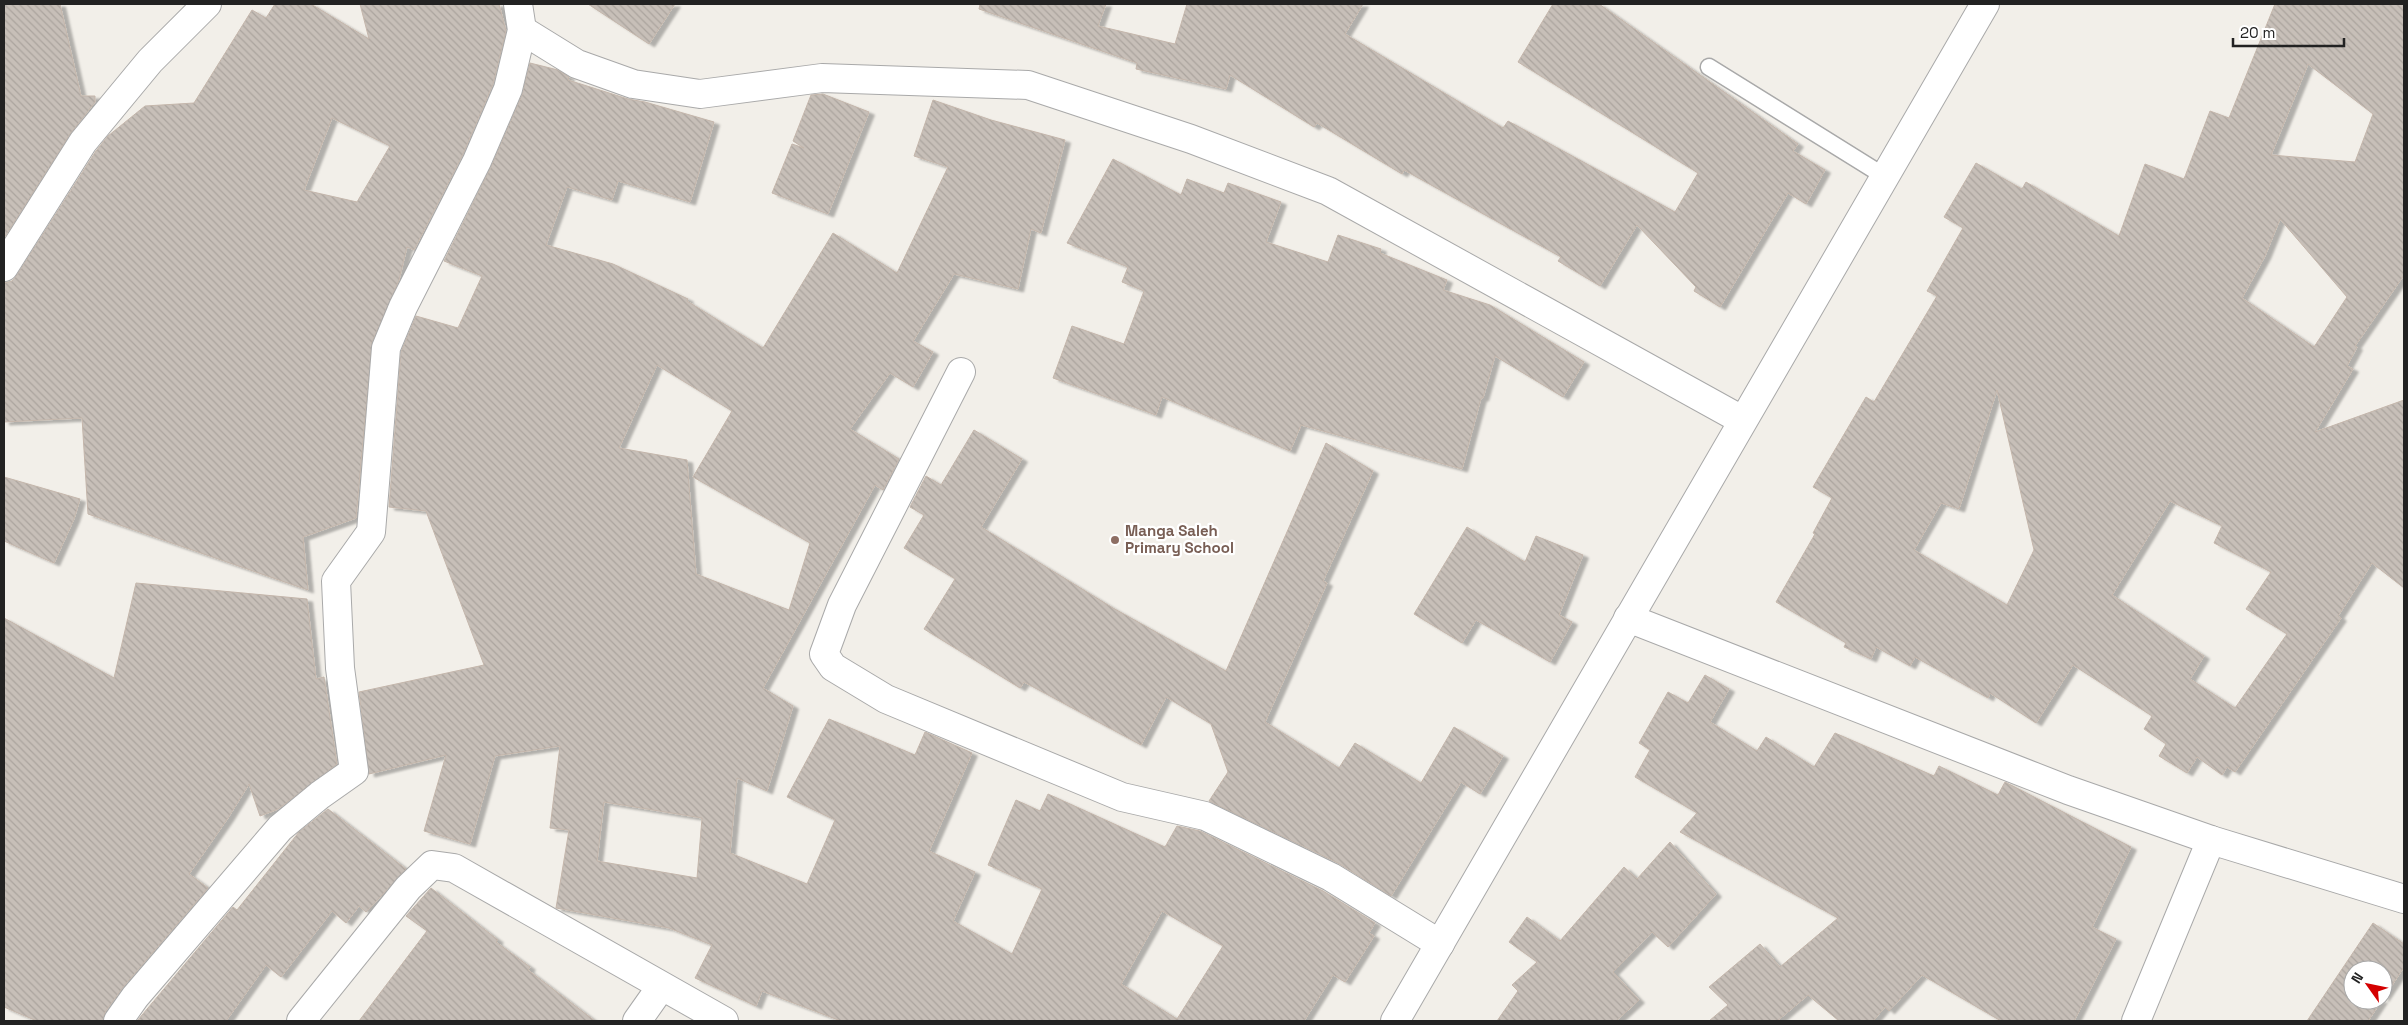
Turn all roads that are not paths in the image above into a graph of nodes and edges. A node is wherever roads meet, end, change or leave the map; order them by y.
1 (207, 4) edge
2 (518, 4) edge
3 (1985, 4) edge
4 (522, 30) junction
5 (1709, 67) dead end
6 (1884, 176) junction
7 (4, 267) edge
8 (961, 372) dead end
9 (1742, 420) junction
10 (1628, 618) junction
11 (2212, 840) junction
12 (2404, 899) edge
13 (1440, 944) junction
14 (661, 987) junction
15 (118, 1021) edge
16 (301, 1021) edge
17 (637, 1021) edge
18 (724, 1021) edge
19 (1395, 1021) edge
20 (2136, 1021) edge

1 - 7 street
2 - 4 street
3 - 6 street
4 - 9 street
4 - 15 street
5 - 6 lane
6 - 9 street
8 - 13 street
9 - 10 street
10 - 11 street
10 - 13 street
11 - 12 street
11 - 20 street
13 - 19 street
14 - 16 street
14 - 17 street
14 - 18 street

